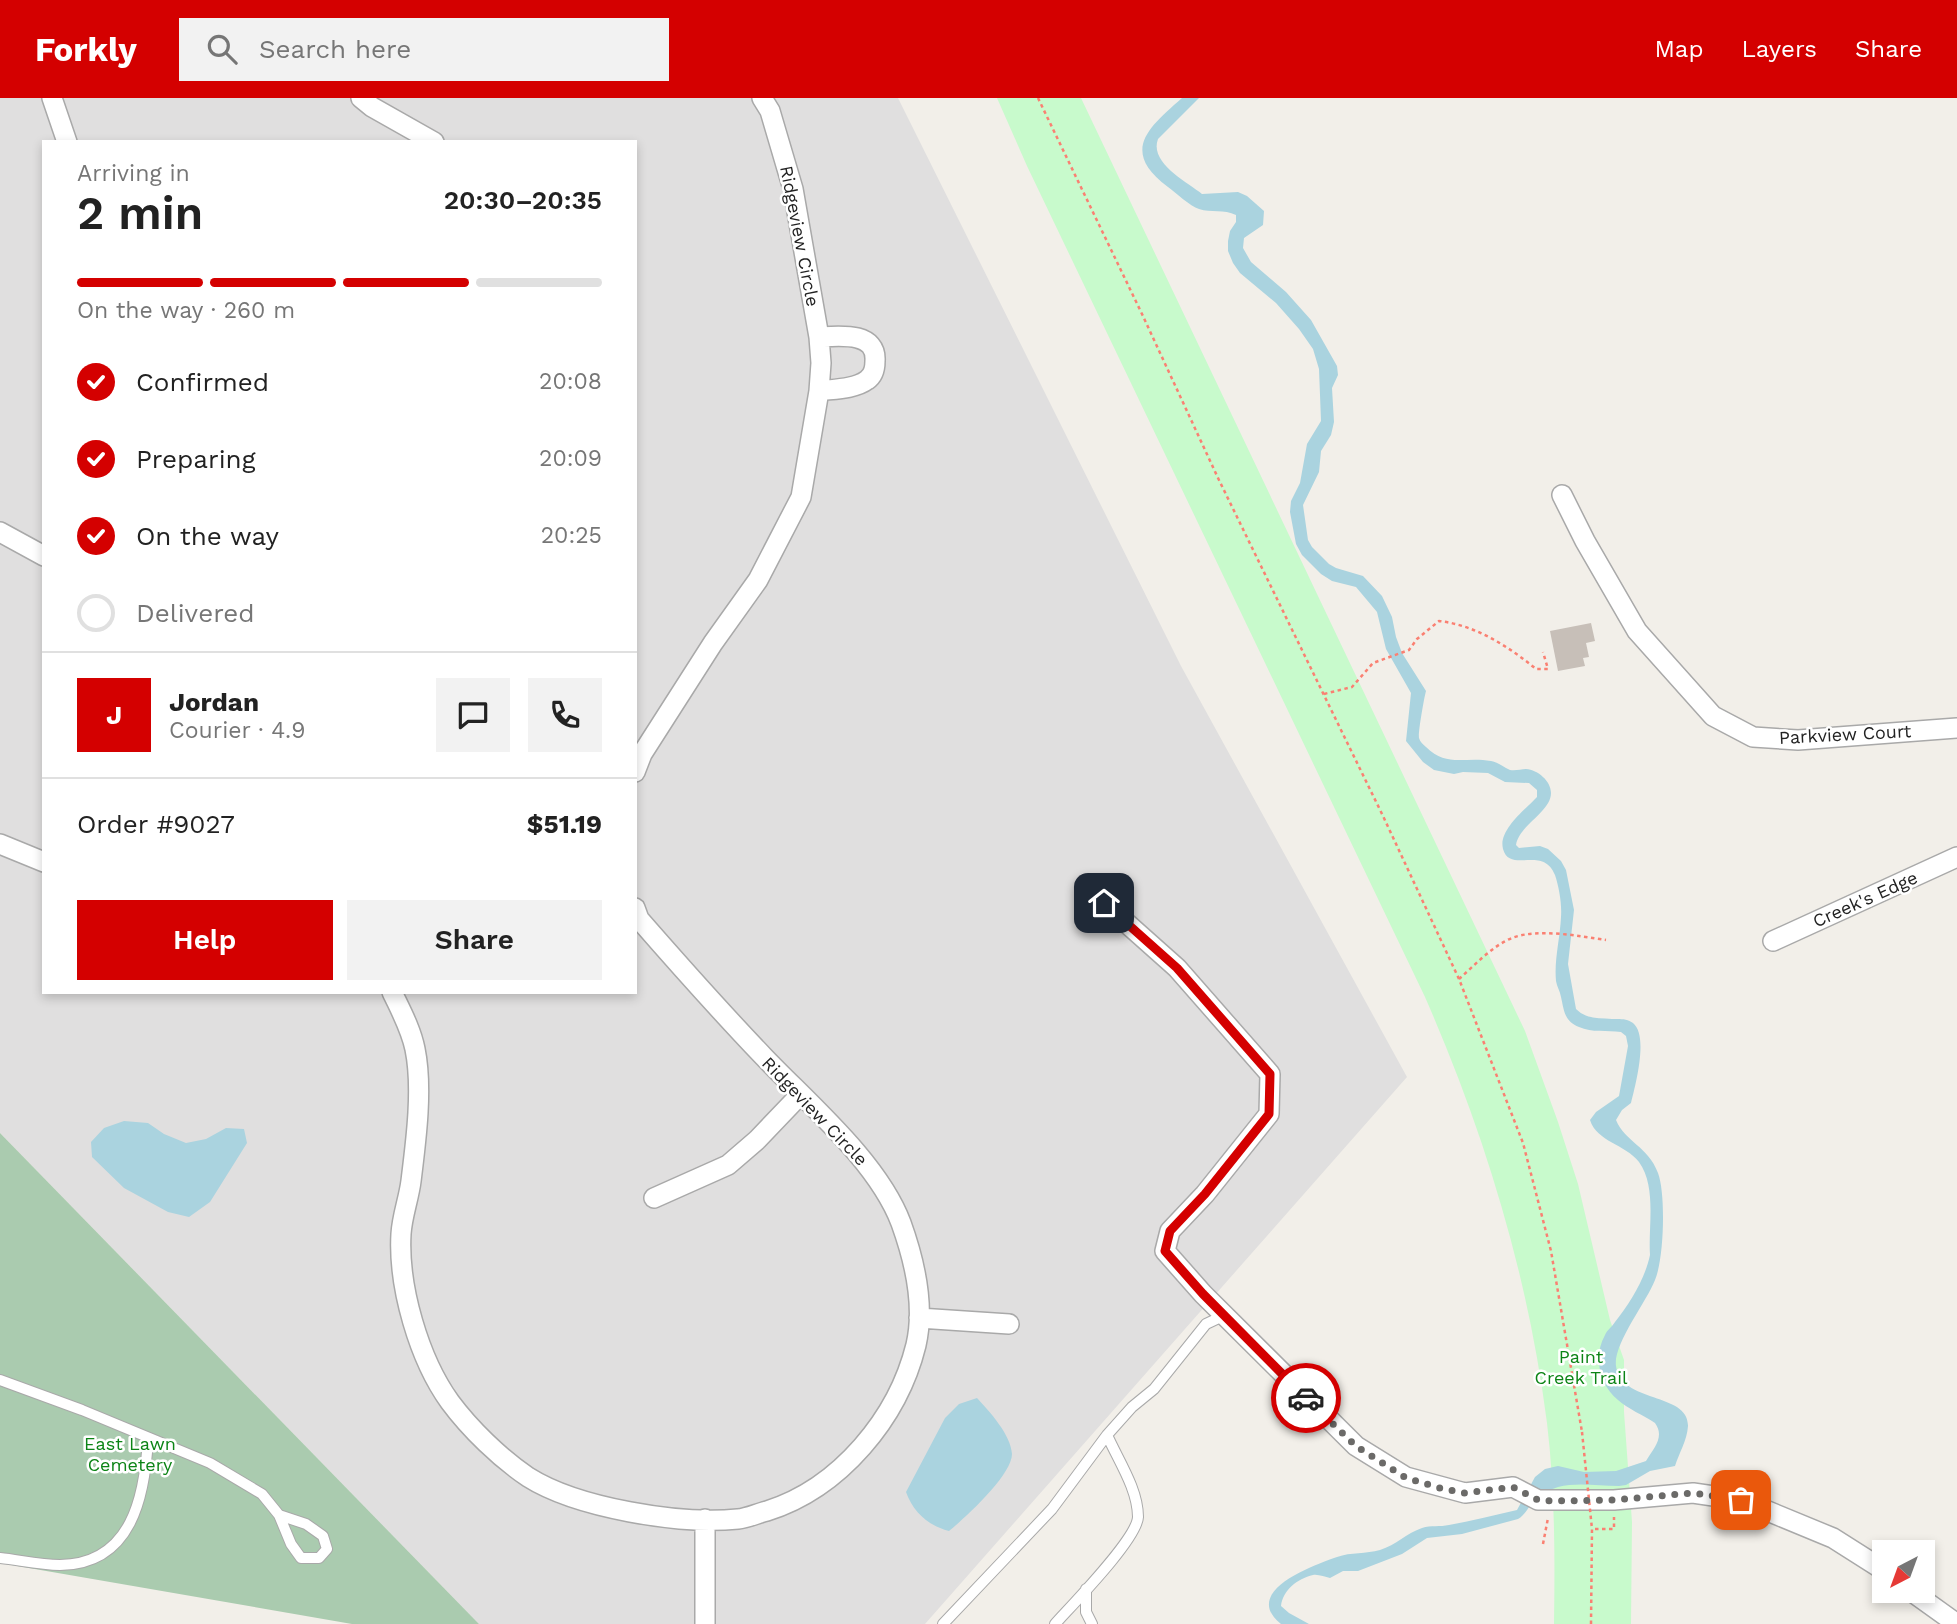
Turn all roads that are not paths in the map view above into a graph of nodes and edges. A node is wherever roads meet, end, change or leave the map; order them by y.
1 (52, 98) edge
2 (361, 98) edge
3 (762, 98) edge
4 (65, 140) edge
5 (430, 140) edge
6 (819, 337) junction
7 (819, 391) junction
8 (1562, 495) dead end
9 (0, 532) edge
10 (42, 555) edge
11 (1957, 728) edge
12 (637, 767) edge
13 (2, 850) edge
14 (1957, 857) edge
15 (42, 861) edge
16 (1086, 887) dead end
17 (637, 914) edge
18 (1773, 941) dead end
19 (393, 994) edge
20 (800, 1095) junction
21 (654, 1198) dead end
22 (1225, 1315) junction
23 (919, 1318) junction
24 (1009, 1324) dead end
25 (0, 1380) edge
26 (1107, 1435) junction
27 (148, 1438) junction
28 (278, 1515) junction
29 (705, 1518) junction
30 (0, 1558) edge
31 (1872, 1564) edge
32 (1086, 1589) junction
33 (1928, 1603) edge
34 (705, 1624) edge
35 (943, 1624) edge
36 (1055, 1624) edge
37 (1092, 1624) edge
38 (1957, 1624) edge

1 - 4 street
2 - 5 street
3 - 6 street, Ridgeview Circle
6 - 7 street, Ridgeview Circle
6 - 7 street
7 - 12 street, Ridgeview Circle
8 - 11 street, Parkview Court
9 - 10 street
13 - 15 street
14 - 18 street, Creek's Edge
16 - 22 street
17 - 20 street, Ridgeview Circle
19 - 29 street, Ridgeview Circle
20 - 21 street
20 - 23 street, Ridgeview Circle
22 - 26 lane
22 - 31 street
23 - 24 street
23 - 29 street, Ridgeview Circle
25 - 27 lane
26 - 32 lane
26 - 35 lane
27 - 28 lane
27 - 30 lane
28 - 28 lane
29 - 34 street
32 - 36 lane
32 - 37 lane
33 - 38 street

